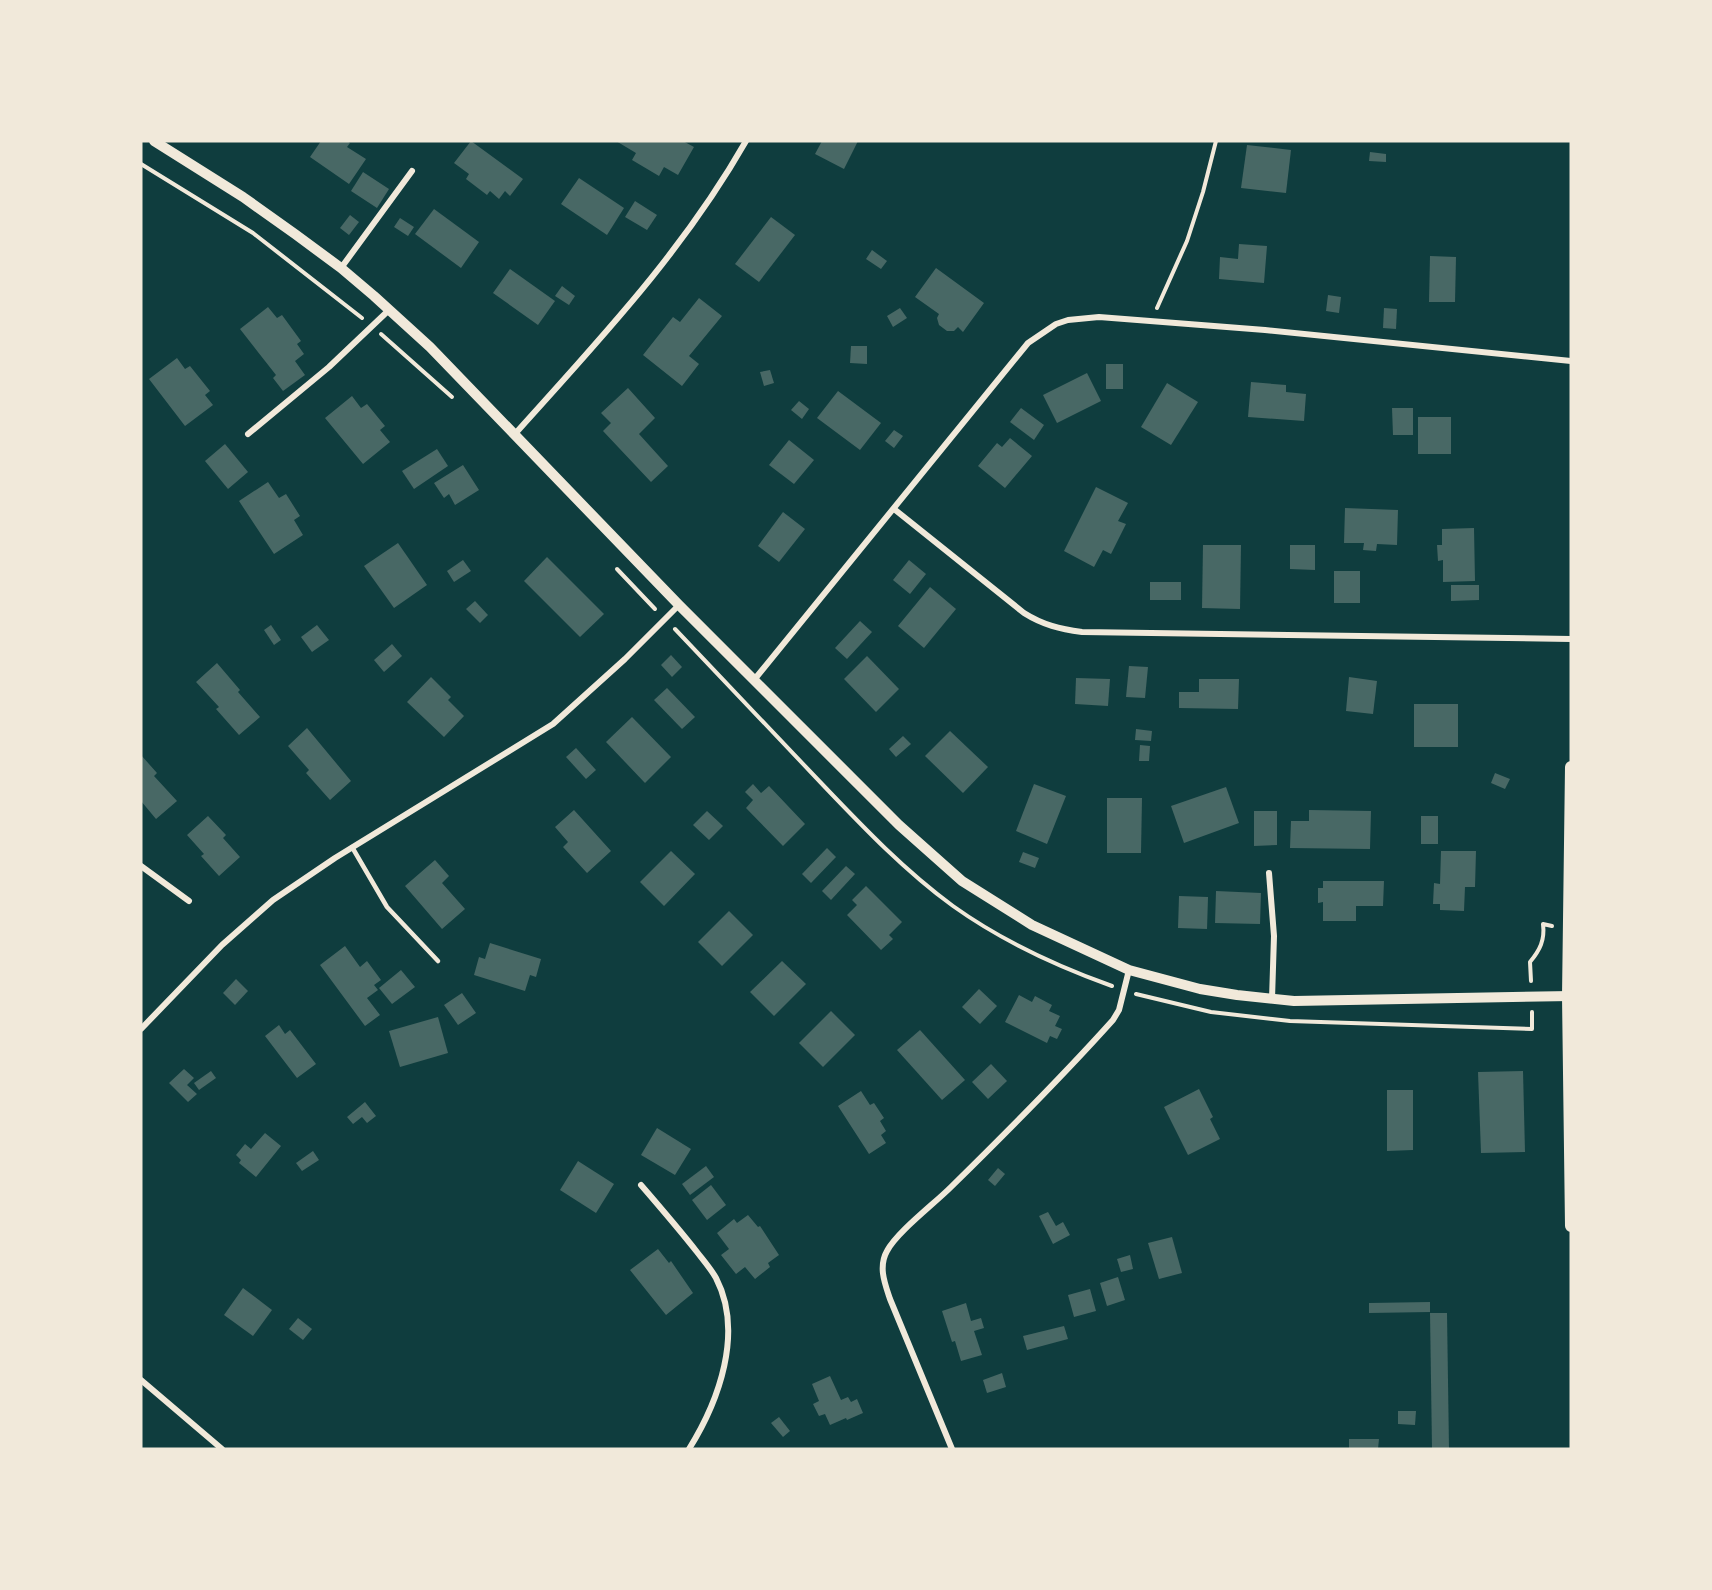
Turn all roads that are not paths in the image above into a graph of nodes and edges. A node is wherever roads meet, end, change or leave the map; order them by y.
1 (154, 141) edge
2 (746, 141) edge
3 (412, 171) dead end
4 (341, 268) junction
5 (389, 310) junction
6 (1571, 361) edge
7 (248, 434) dead end
8 (513, 436) junction
9 (894, 509) junction
10 (679, 605) junction
11 (1571, 639) edge
12 (754, 681) junction
13 (1571, 767) edge
14 (352, 847) junction
15 (141, 866) edge
16 (1269, 873) dead end
17 (189, 901) dead end
18 (438, 961) dead end
19 (1129, 970) junction
20 (1569, 996) edge
21 (1272, 999) junction
22 (141, 1029) edge
23 (641, 1185) dead end
24 (1571, 1226) edge
25 (141, 1380) edge
26 (219, 1448) edge
27 (689, 1449) edge
28 (952, 1449) edge

1 - 4 street
2 - 8 street
3 - 4 street
4 - 5 street
5 - 7 street
5 - 8 street
6 - 9 street
8 - 10 street
9 - 11 street
9 - 12 street
10 - 12 street
10 - 14 street
12 - 19 street
13 - 20 main road
14 - 18 lane
14 - 22 street
15 - 17 street
16 - 21 street
19 - 21 street
19 - 28 street
20 - 21 street
20 - 24 main road
23 - 27 street
25 - 26 street

